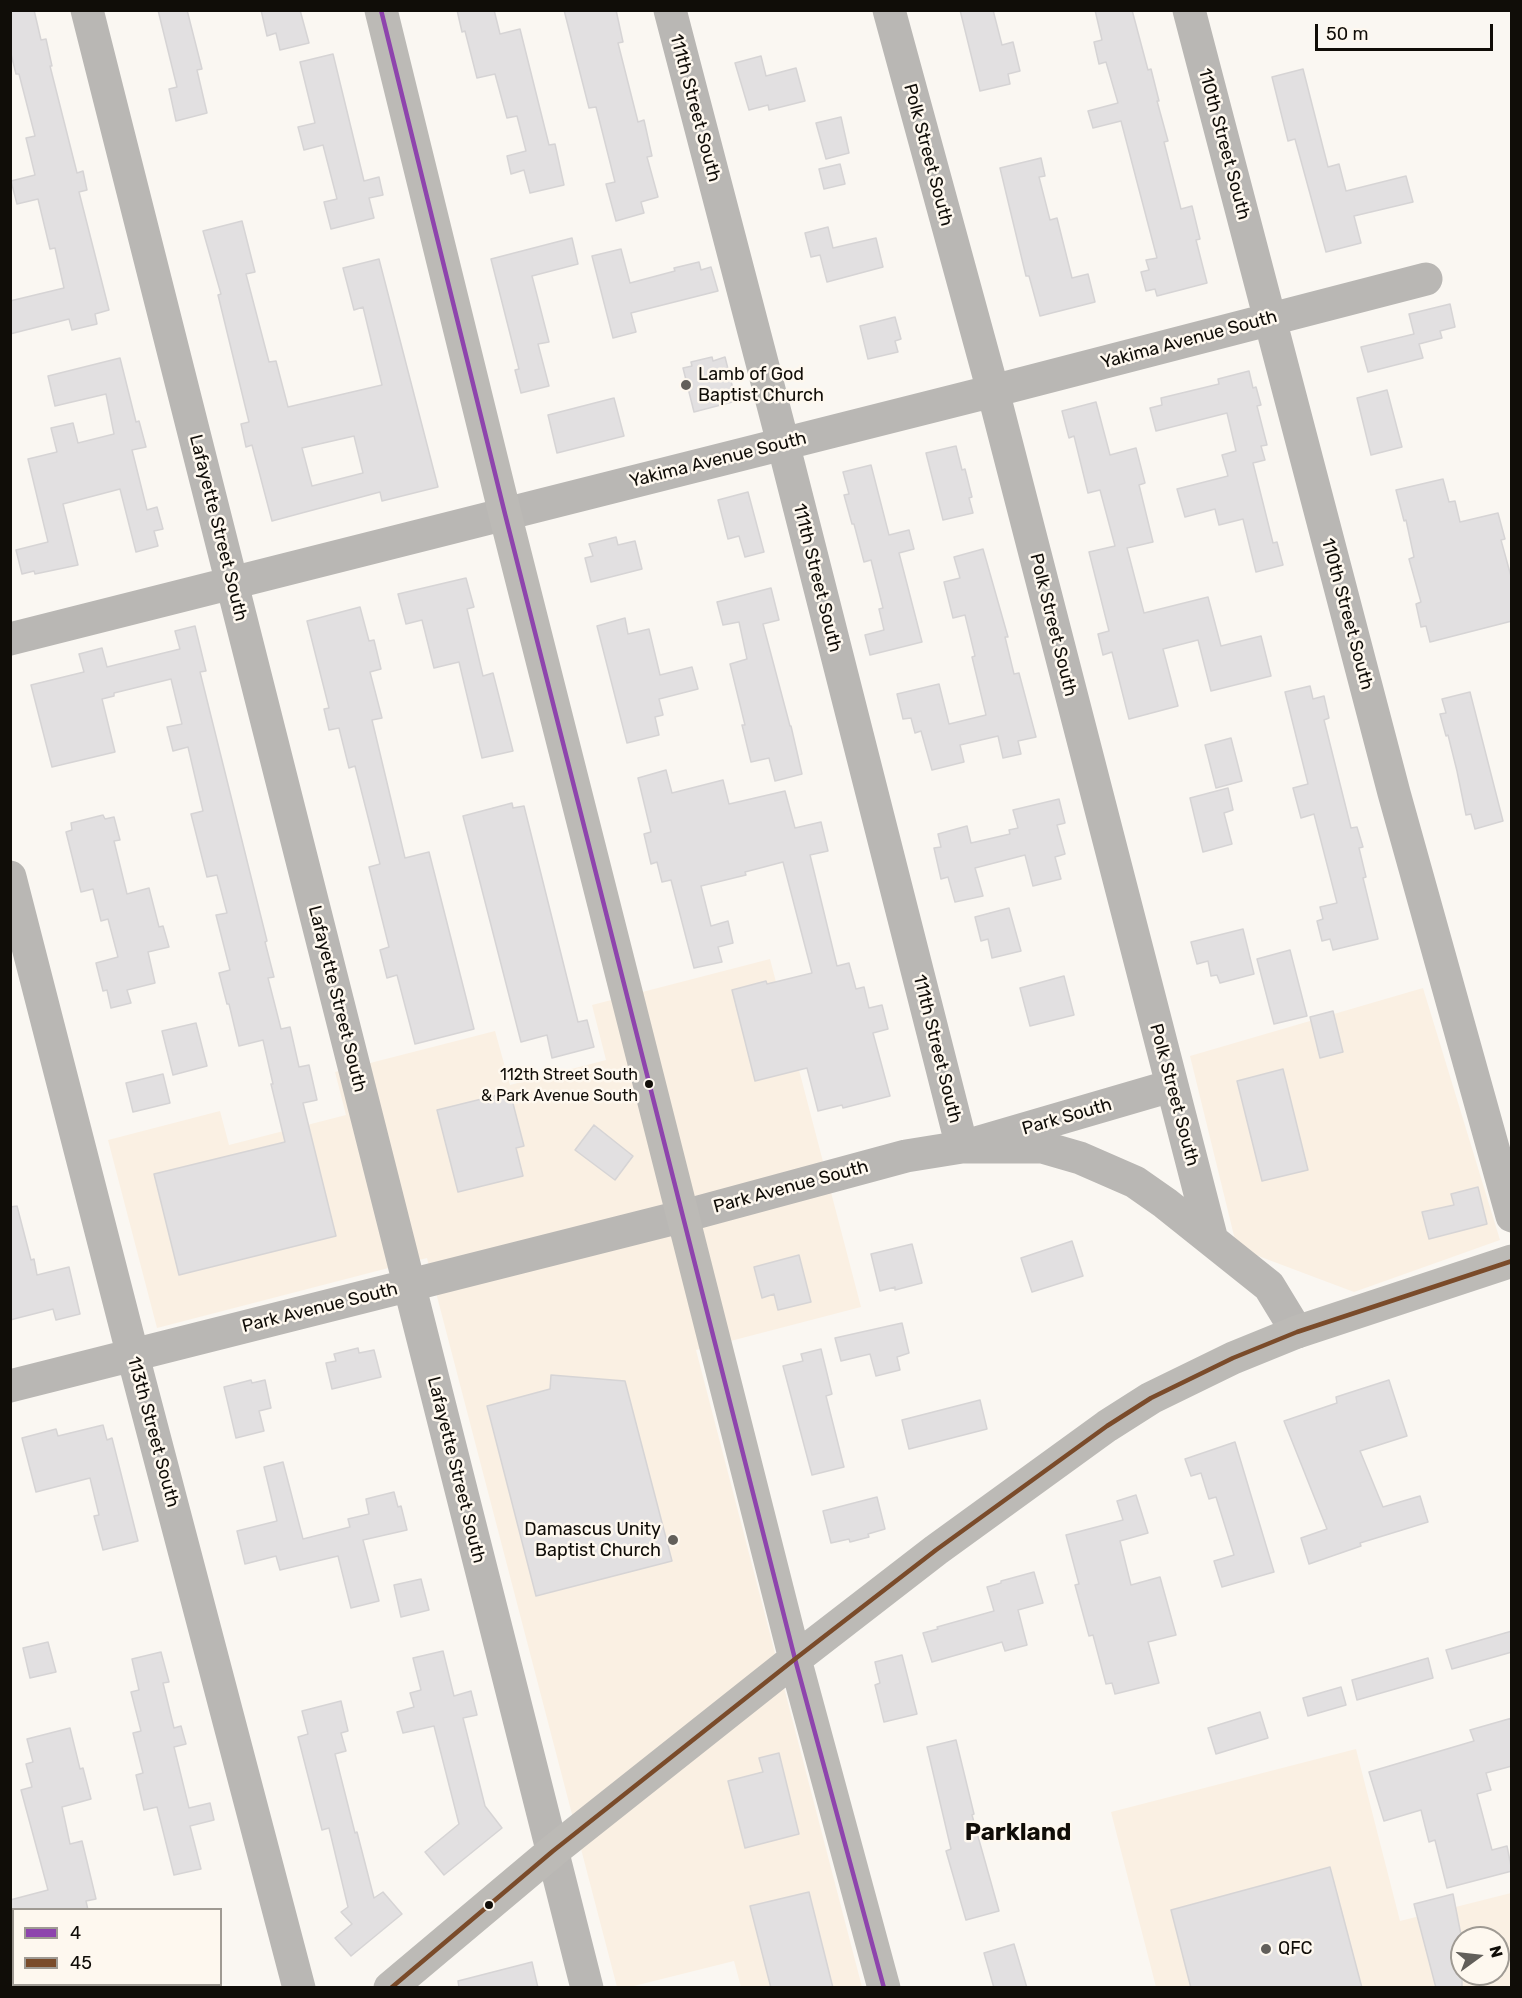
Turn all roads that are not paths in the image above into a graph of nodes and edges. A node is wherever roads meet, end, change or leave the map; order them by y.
1 (87, 10) edge
2 (381, 10) edge
3 (670, 10) edge
4 (889, 10) edge
5 (1189, 10) edge
6 (1426, 279) dead end
7 (1270, 319) junction
8 (993, 391) junction
9 (783, 443) junction
10 (505, 514) junction
11 (232, 583) junction
12 (10, 639) edge
13 (10, 877) edge
14 (1171, 1086) junction
15 (962, 1147) junction
16 (684, 1216) junction
17 (1512, 1216) edge
18 (1212, 1240) junction
19 (1512, 1261) edge
20 (410, 1285) junction
21 (1297, 1332) junction
22 (134, 1356) junction
23 (10, 1386) edge
24 (795, 1659) junction
25 (553, 1851) junction
26 (299, 1988) edge
27 (390, 1988) edge
28 (587, 1988) edge
29 (884, 1988) edge

1 - 11 street, Lafayette Street South
2 - 10 main road
3 - 9 street, 111th Street South
4 - 8 street, Polk Street South
5 - 7 street, 110th Street South
6 - 7 street, Yakima Avenue South
7 - 8 street, Yakima Avenue South
7 - 17 street, 110th Street South
8 - 9 street, Yakima Avenue South
8 - 14 street, Polk Street South
9 - 10 street, Yakima Avenue South
9 - 15 street, 111th Street South
10 - 11 street, Yakima Avenue South
10 - 16 main road
11 - 12 street, Yakima Avenue South
11 - 20 street, Lafayette Street South
13 - 22 street, 113th Street South
14 - 15 street, Park South
14 - 18 street, Polk Street South
15 - 16 street, Park Avenue South
15 - 18 street, Park Avenue South
16 - 20 street, Park Avenue South
16 - 24 main road
18 - 21 street, Park Avenue South
19 - 21 main road
20 - 22 street, Park Avenue South
20 - 25 street, Lafayette Street South
21 - 24 main road
22 - 23 street, Park Avenue South
22 - 26 street, 113th Street South
24 - 25 main road
24 - 29 main road
25 - 27 main road
25 - 28 street, Lafayette Street South

